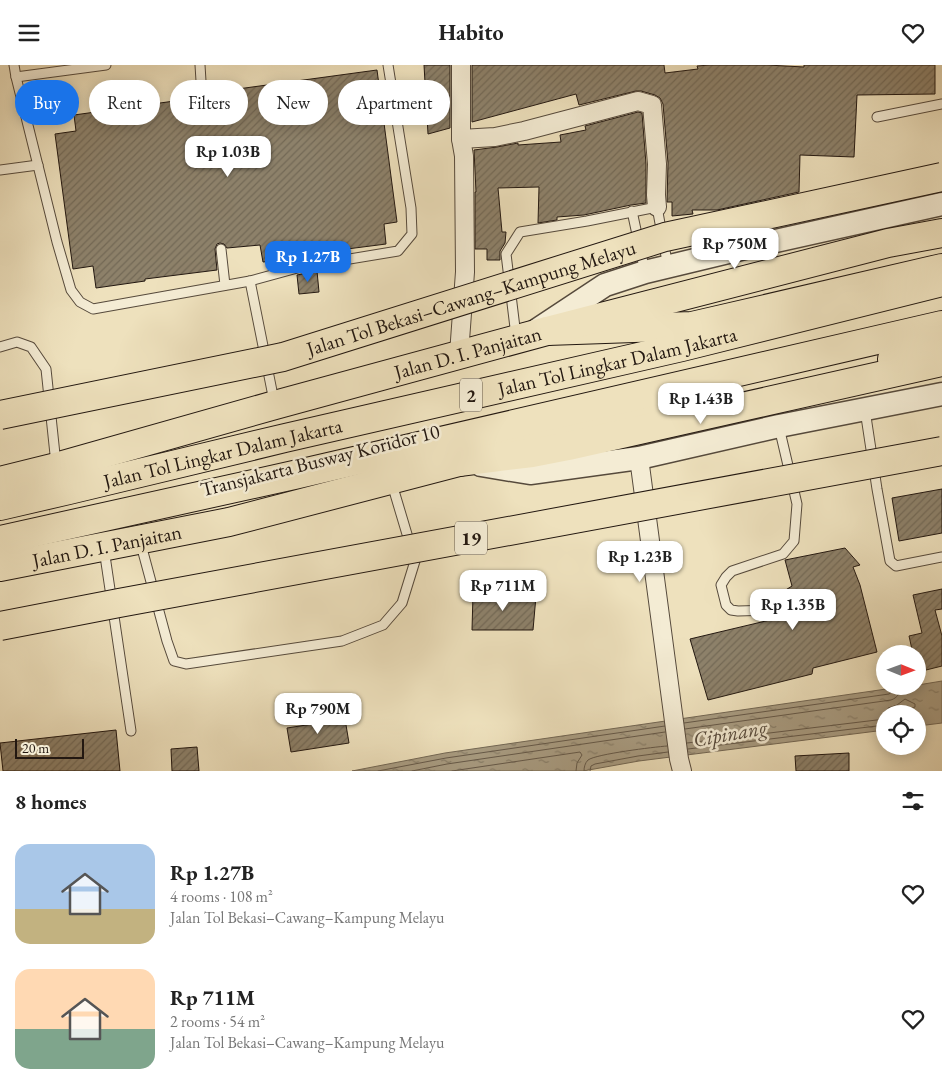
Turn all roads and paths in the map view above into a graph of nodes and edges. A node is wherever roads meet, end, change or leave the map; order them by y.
1 (14, 65) edge
2 (106, 65) edge
3 (200, 65) edge
4 (388, 65) edge
5 (461, 65) edge
6 (16, 77) junction
7 (201, 80) edge
8 (942, 104) edge
9 (878, 117) dead end
10 (461, 139) junction
11 (38, 165) junction
12 (0, 170) edge
13 (942, 177) edge
14 (942, 204) edge
15 (657, 207) junction
16 (632, 211) junction
17 (942, 233) edge
18 (221, 249) dead end
19 (668, 267) junction
20 (942, 268) edge
21 (645, 272) junction
22 (250, 281) junction
23 (942, 282) edge
24 (225, 285) junction
25 (865, 311) dead end
26 (942, 325) edge
27 (530, 335) junction
28 (0, 347) edge
29 (942, 348) edge
30 (460, 354) junction
31 (942, 362) edge
32 (684, 394) dead end
33 (942, 394) edge
34 (274, 405) junction
35 (865, 410) junction
36 (0, 415) edge
37 (779, 426) junction
38 (942, 451) edge
39 (639, 458) junction
40 (459, 461) junction
41 (56, 467) junction
42 (320, 478) dead end
43 (391, 479) junction
44 (0, 481) edge
45 (0, 506) edge
46 (0, 513) edge
47 (0, 539) edge
48 (140, 539) junction
49 (104, 546) junction
50 (942, 557) edge
51 (0, 567) edge
52 (778, 610) dead end
53 (0, 627) edge
54 (131, 731) dead end
55 (681, 765) edge

1 - 6 lane
2 - 6 lane
3 - 7 lane
4 - 22 lane
5 - 10 street
6 - 11 lane
8 - 9 lane
10 - 15 street
10 - 30 street
11 - 12 lane
11 - 24 lane
13 - 36 highway, Jalan Tol Bekasi–Cawang–Kampung Melayu, bridge
14 - 19 street
15 - 16 lane
15 - 19 lane
16 - 21 lane
16 - 27 lane
17 - 27 highway
18 - 24 lane
19 - 21 street
20 - 27 highway, Jalan D. I. Panjaitan
21 - 27 street
22 - 24 lane
22 - 34 lane
23 - 45 highway, Jalan Tol Lingkar Dalam Jakarta / 2
25 - 46 lane, Transjakarta Busway Koridor 10
26 - 47 highway, Jalan Tol Lingkar Dalam Jakarta / 2
27 - 30 highway, Jalan D. I. Panjaitan
28 - 41 lane
29 - 40 highway, Jalan D. I. Panjaitan
30 - 34 highway, Jalan D. I. Panjaitan
31 - 40 highway
32 - 42 lane, Transjakarta Busway Koridor 10
33 - 35 street
34 - 41 highway, Jalan D. I. Panjaitan
35 - 37 street
35 - 50 lane
37 - 39 street
37 - 52 lane
38 - 53 highway, 19, bridge
39 - 40 street
39 - 55 street
40 - 43 highway, Jalan D. I. Panjaitan
41 - 44 highway, Jalan D. I. Panjaitan
43 - 48 highway, Jalan D. I. Panjaitan
43 - 48 lane
48 - 49 highway, Jalan D. I. Panjaitan
49 - 51 highway, Jalan D. I. Panjaitan
49 - 54 lane

